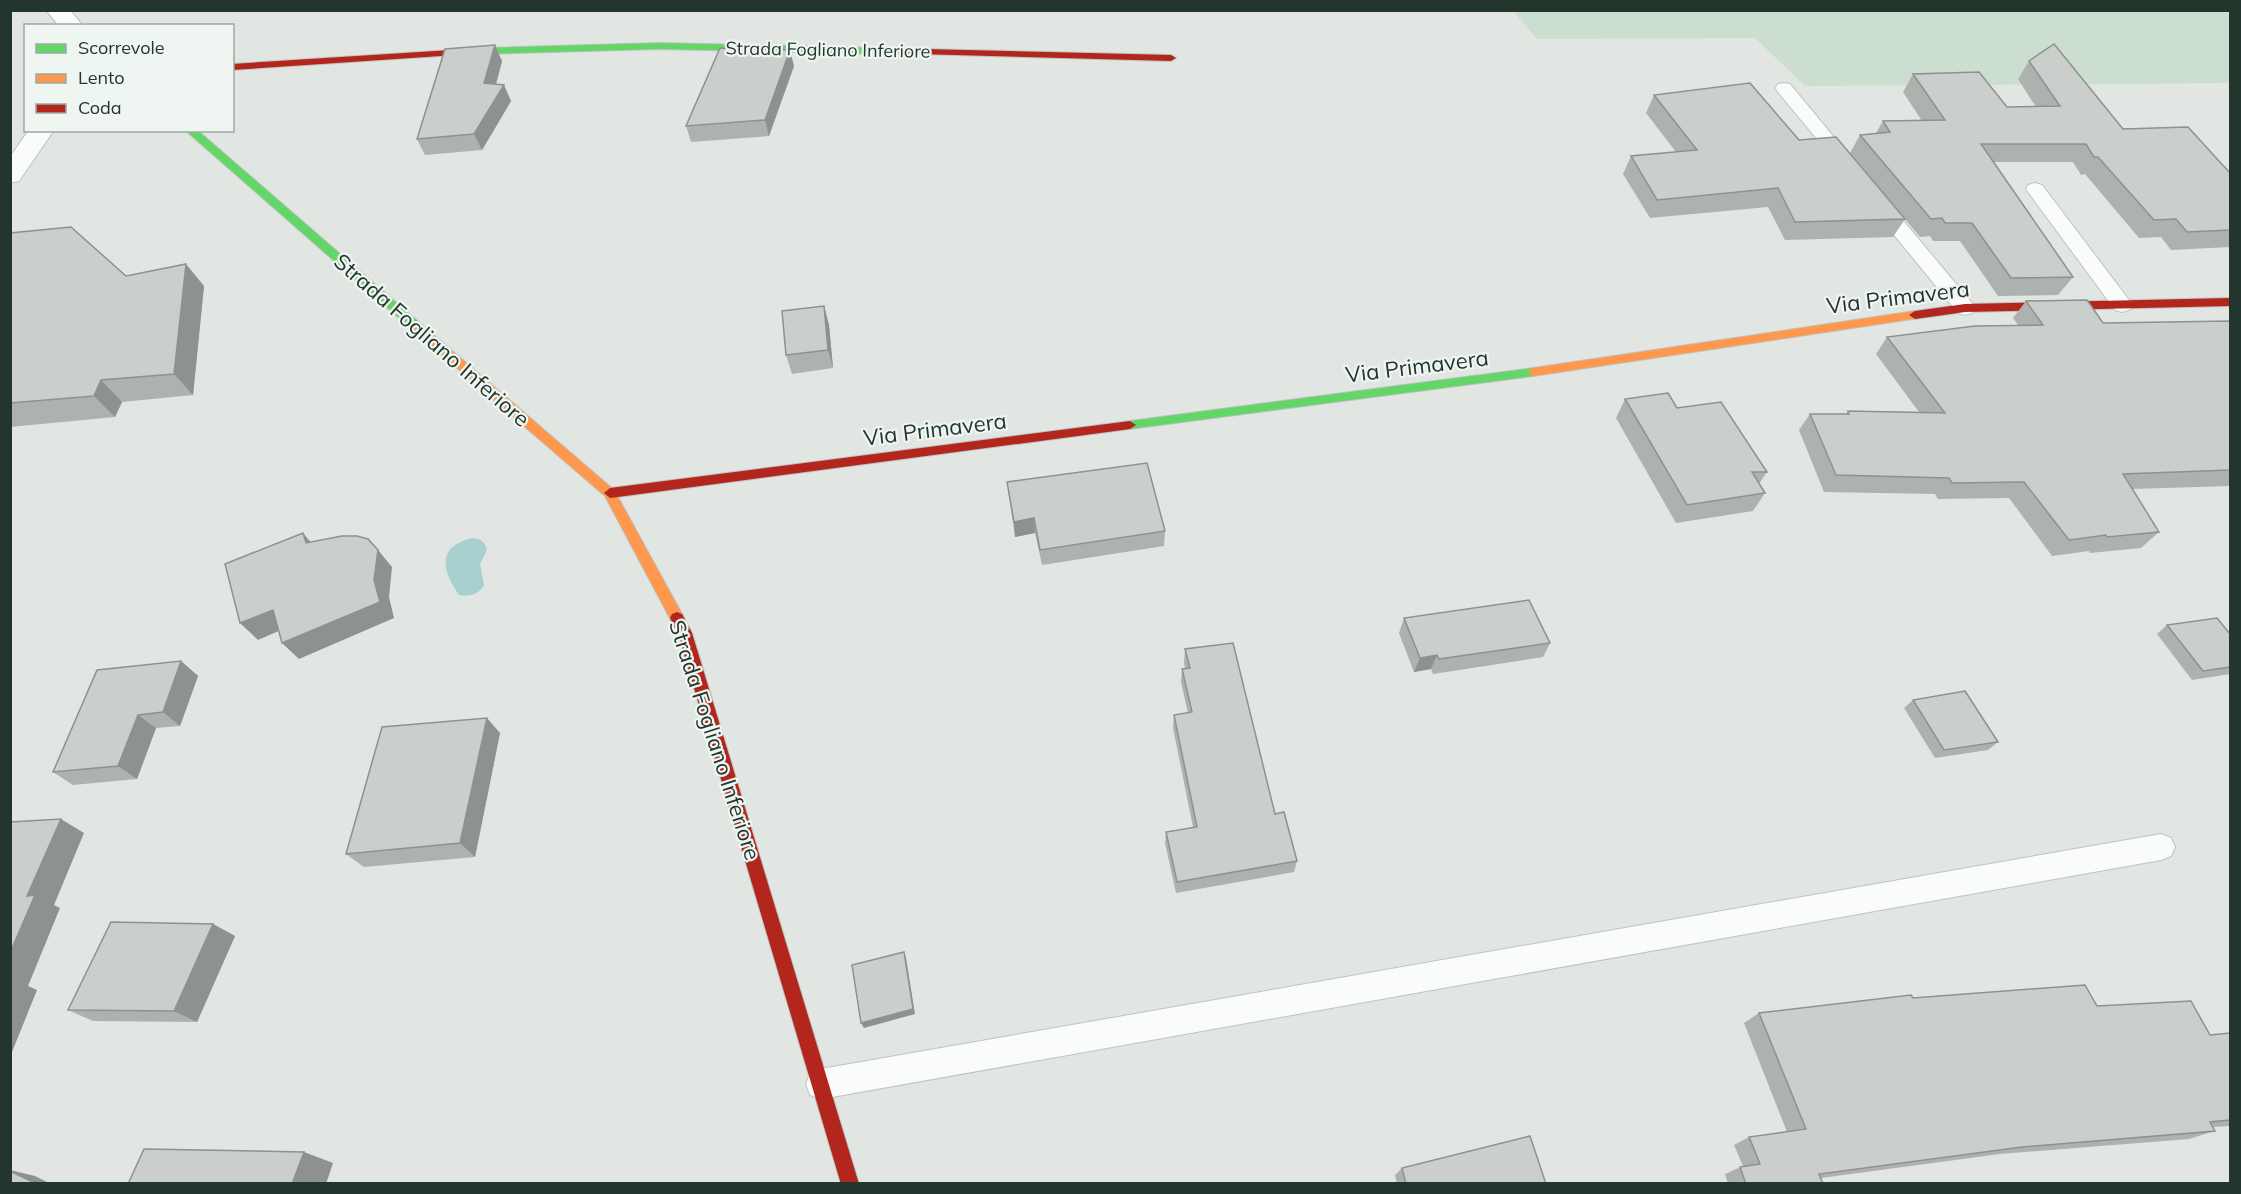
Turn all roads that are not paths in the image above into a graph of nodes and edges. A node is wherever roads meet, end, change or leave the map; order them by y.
1 (57, 10) edge
2 (70, 24) edge
3 (1171, 58) dead end
4 (234, 67) edge
5 (1784, 88) dead end
6 (41, 132) edge
7 (192, 132) edge
8 (10, 175) edge
9 (2035, 189) dead end
10 (2230, 302) edge
11 (2122, 305) junction
12 (1965, 308) junction
13 (610, 493) junction
14 (2162, 847) dead end
15 (821, 1084) junction
16 (850, 1184) edge

1 - 2 street
3 - 4 street, Strada Fogliano Inferiore
5 - 12 lane
6 - 8 street
7 - 13 street, Strada Fogliano Inferiore
9 - 11 lane
10 - 11 street, Via Primavera
11 - 12 street, Via Primavera
12 - 13 street, Via Primavera
13 - 15 street, Strada Fogliano Inferiore
14 - 15 lane
15 - 16 street, Strada Fogliano Inferiore

